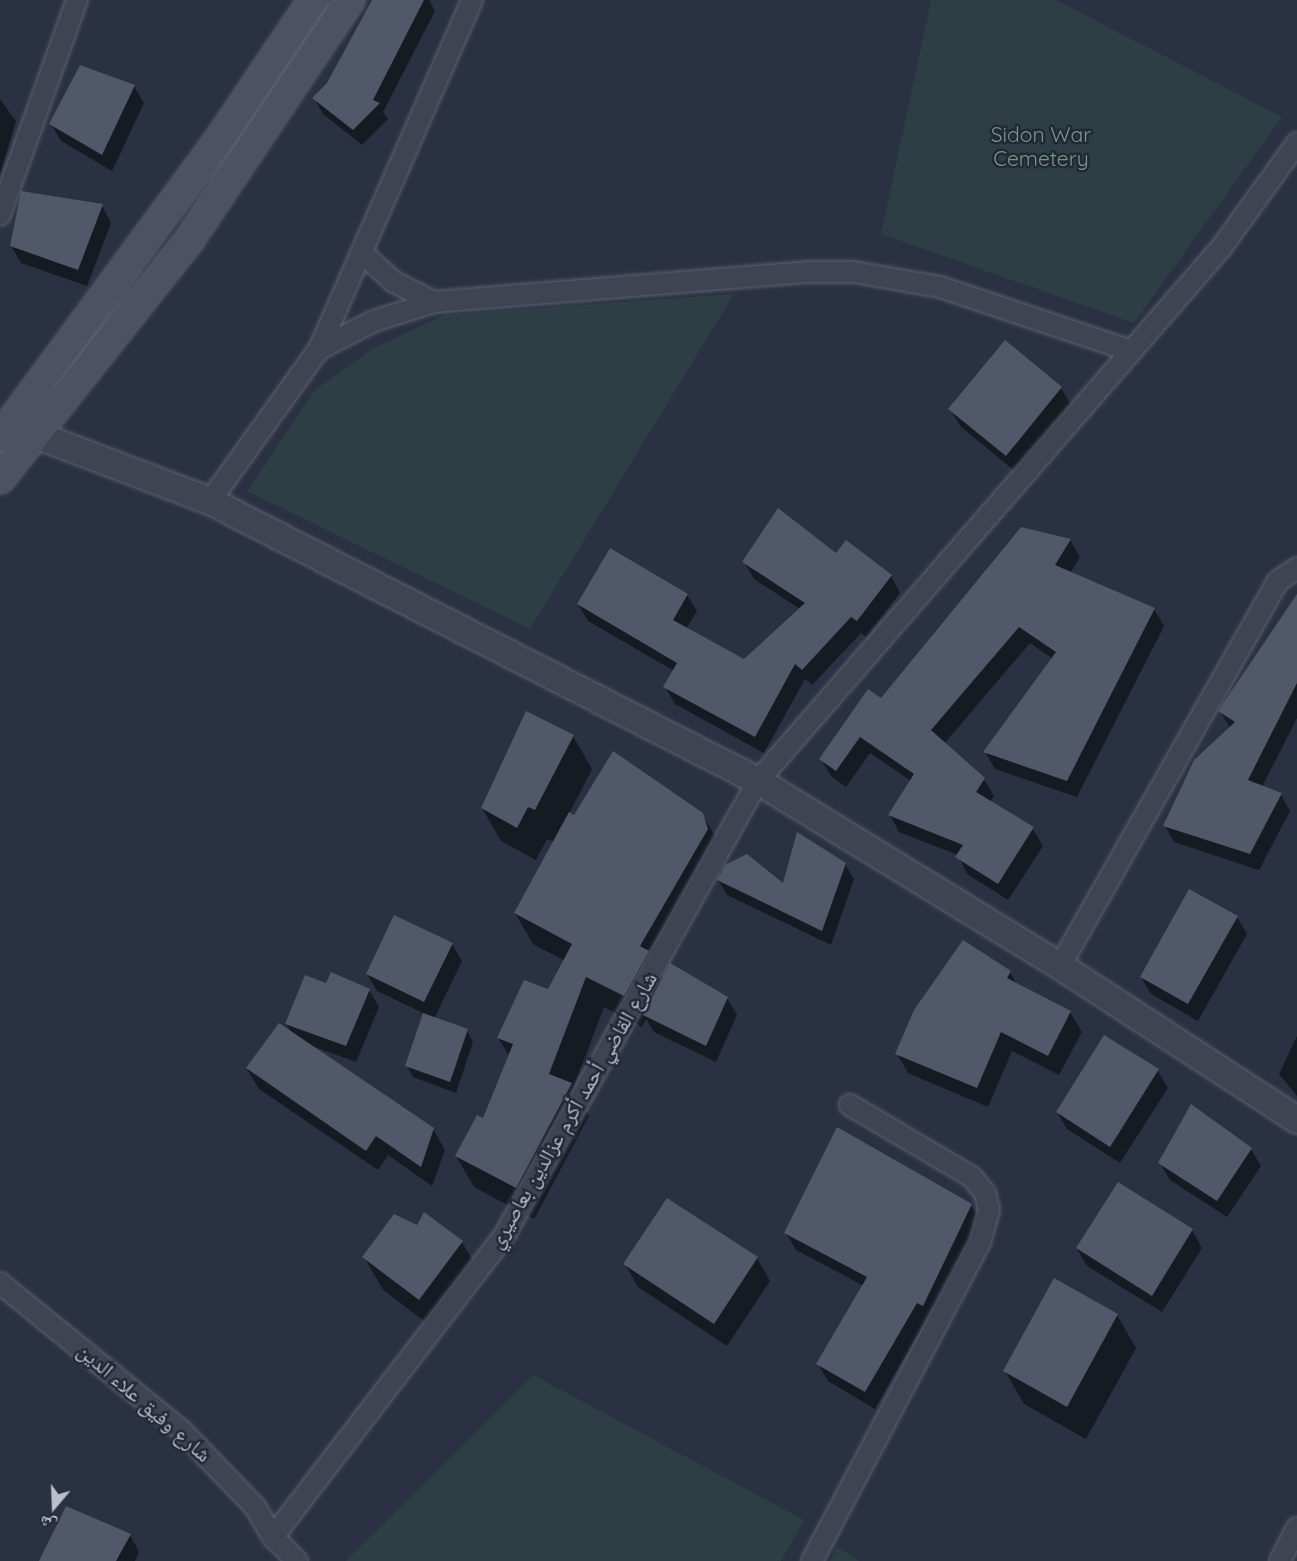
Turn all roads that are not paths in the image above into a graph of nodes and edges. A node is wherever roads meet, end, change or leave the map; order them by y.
1 (77, 0) edge
2 (313, 0) edge
3 (350, 0) edge
4 (472, 0) edge
5 (1297, 143) edge
6 (0, 215) edge
7 (363, 254) junction
8 (434, 302) junction
9 (319, 349) junction
10 (1131, 351) junction
11 (3, 430) edge
12 (39, 436) junction
13 (0, 479) edge
14 (210, 501) junction
15 (1297, 568) edge
16 (758, 781) junction
17 (1060, 966) junction
18 (850, 1105) dead end
19 (1297, 1120) edge
20 (0, 1283) edge
21 (1297, 1528) edge
22 (273, 1537) junction
23 (274, 1561) edge
24 (297, 1561) edge
25 (812, 1561) edge
26 (1280, 1561) edge

1 - 6 street
2 - 11 main road
3 - 12 main road
4 - 7 street
5 - 10 street, شارع القاضي أحمد أكرم عزالدين بعاصيري
7 - 8 street
7 - 9 street
8 - 9 street
8 - 10 street
9 - 14 street
10 - 16 street, شارع القاضي أحمد أكرم عزالدين بعاصيري
12 - 13 main road
12 - 14 street
14 - 16 street
15 - 17 street
16 - 17 street
16 - 22 street, شارع القاضي أحمد أكرم عزالدين بعاصيري
17 - 19 street
18 - 25 street
20 - 22 street, شارع وفيق علاء الدين
21 - 26 street
22 - 23 street
22 - 24 street, شارع وفيق علاء الدين

